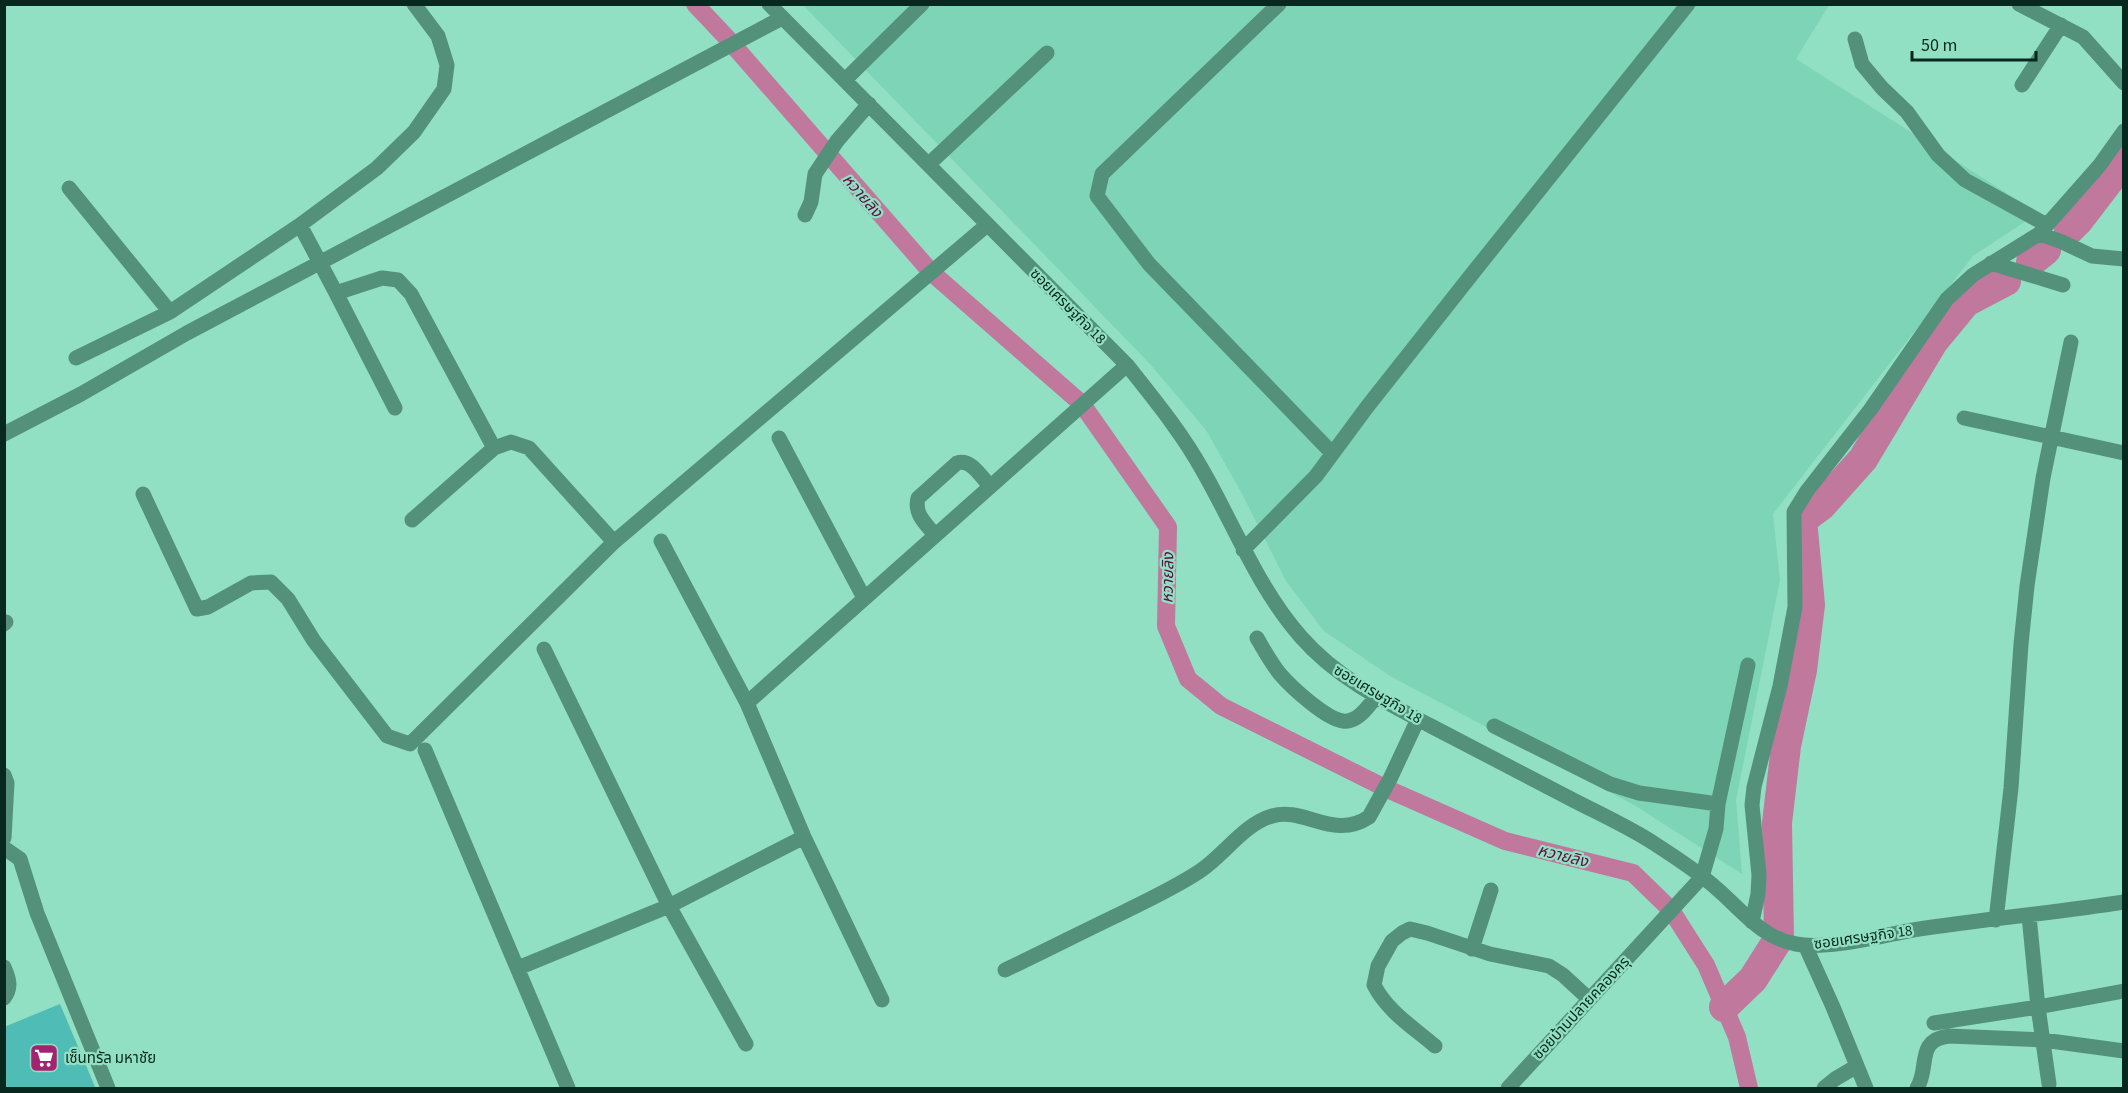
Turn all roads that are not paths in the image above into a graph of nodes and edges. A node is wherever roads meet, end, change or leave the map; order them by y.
1 (414, 4) edge
2 (769, 4) edge
3 (922, 4) edge
4 (1279, 4) edge
5 (1688, 4) edge
6 (2019, 4) edge
7 (782, 18) junction
8 (2061, 25) junction
9 (1855, 39) dead end
10 (1047, 53) dead end
11 (845, 80) junction
12 (2124, 83) edge
13 (2022, 86) dead end
14 (869, 104) junction
15 (2124, 131) edge
16 (929, 164) junction
17 (69, 189) dead end
18 (805, 215) dead end
19 (300, 225) junction
20 (987, 225) junction
21 (2043, 230) junction
22 (2124, 259) edge
23 (321, 262) junction
24 (1991, 263) junction
25 (2063, 285) dead end
26 (336, 293) junction
27 (170, 312) junction
28 (2070, 342) dead end
29 (76, 358) dead end
30 (1127, 365) junction
31 (395, 408) dead end
32 (1964, 418) dead end
33 (4, 434) edge
34 (779, 438) dead end
35 (2051, 438) junction
36 (494, 448) junction
37 (1332, 453) junction
38 (2124, 453) edge
39 (990, 486) junction
40 (143, 494) dead end
41 (412, 520) dead end
42 (934, 535) junction
43 (661, 541) dead end
44 (614, 542) junction
45 (1244, 550) junction
46 (864, 598) junction
47 (1257, 638) dead end
48 (544, 649) dead end
49 (1748, 665) dead end
50 (1376, 697) junction
51 (747, 702) junction
52 (1418, 719) junction
53 (1494, 726) dead end
54 (426, 750) dead end
55 (4, 775) edge
56 (1718, 804) junction
57 (804, 837) junction
58 (4, 838) edge
59 (4, 848) edge
60 (1702, 877) junction
61 (1491, 890) dead end
62 (2124, 902) edge
63 (669, 906) junction
64 (2029, 916) junction
65 (1996, 920) junction
66 (1752, 922) junction
67 (1805, 945) junction
68 (1472, 949) junction
69 (4, 967) edge
70 (518, 968) junction
71 (1005, 970) dead end
72 (2124, 992) edge
73 (4, 998) edge
74 (1589, 999) junction
75 (882, 1000) dead end
76 (2038, 1007) junction
77 (1934, 1023) dead end
78 (2043, 1040) junction
79 (746, 1044) dead end
80 (1435, 1046) dead end
81 (2124, 1051) edge
82 (1857, 1066) junction
83 (2049, 1084) dead end
84 (108, 1089) edge
85 (568, 1089) edge
86 (1508, 1089) edge
87 (1824, 1089) edge
88 (1866, 1089) edge
89 (1917, 1089) edge

1 - 19 street
2 - 7 street, ซอยเศรษฐกิจ 18
3 - 11 street
4 - 37 street
5 - 37 street
6 - 8 street
7 - 11 street, ซอยเศรษฐกิจ 18
7 - 23 street
8 - 12 street
8 - 13 street
9 - 21 street
10 - 16 street
11 - 14 street, ซอยเศรษฐกิจ 18
14 - 16 street, ซอยเศรษฐกิจ 18
14 - 18 street
15 - 21 street
16 - 20 street, ซอยเศรษฐกิจ 18
17 - 27 street
19 - 23 street
19 - 27 street
20 - 30 street, ซอยเศรษฐกิจ 18
20 - 44 street
21 - 22 street
21 - 24 street
23 - 26 street
23 - 33 street
24 - 25 street
24 - 66 street
26 - 31 street
26 - 36 street
27 - 29 street
28 - 35 street
30 - 39 street
30 - 45 street, ซอยเศรษฐกิจ 18
32 - 35 street
34 - 46 street
35 - 38 street
35 - 65 street
36 - 41 street
36 - 44 street
37 - 45 street
39 - 42 street
39 - 42 street
40 - 44 street
42 - 46 street
43 - 51 street
45 - 50 street, ซอยเศรษฐกิจ 18
46 - 51 street
47 - 50 street
48 - 63 street
49 - 56 street
50 - 52 street, ซอยเศรษฐกิจ 18
51 - 57 street
52 - 60 street, ซอยเศรษฐกิจ 18
52 - 71 street
53 - 56 street
54 - 70 street
55 - 58 street
56 - 60 street
57 - 63 street
57 - 75 street
59 - 84 street
60 - 66 street, ซอยเศรษฐกิจ 18
60 - 74 street, ซอยบ้านปลายคลองครุ
61 - 68 street
62 - 64 street, ซอยเศรษฐกิจ 18
63 - 70 street
63 - 79 street
64 - 65 street, ซอยเศรษฐกิจ 18
64 - 76 street
65 - 67 street, ซอยเศรษฐกิจ 18
66 - 67 street, ซอยเศรษฐกิจ 18
67 - 82 street
68 - 74 street
68 - 80 street
69 - 73 street
70 - 85 street
72 - 76 street
74 - 86 street, ซอยบ้านปลายคลองครุ
76 - 77 street
76 - 78 street
78 - 81 street
78 - 83 street
78 - 89 street
82 - 87 street
82 - 88 street

